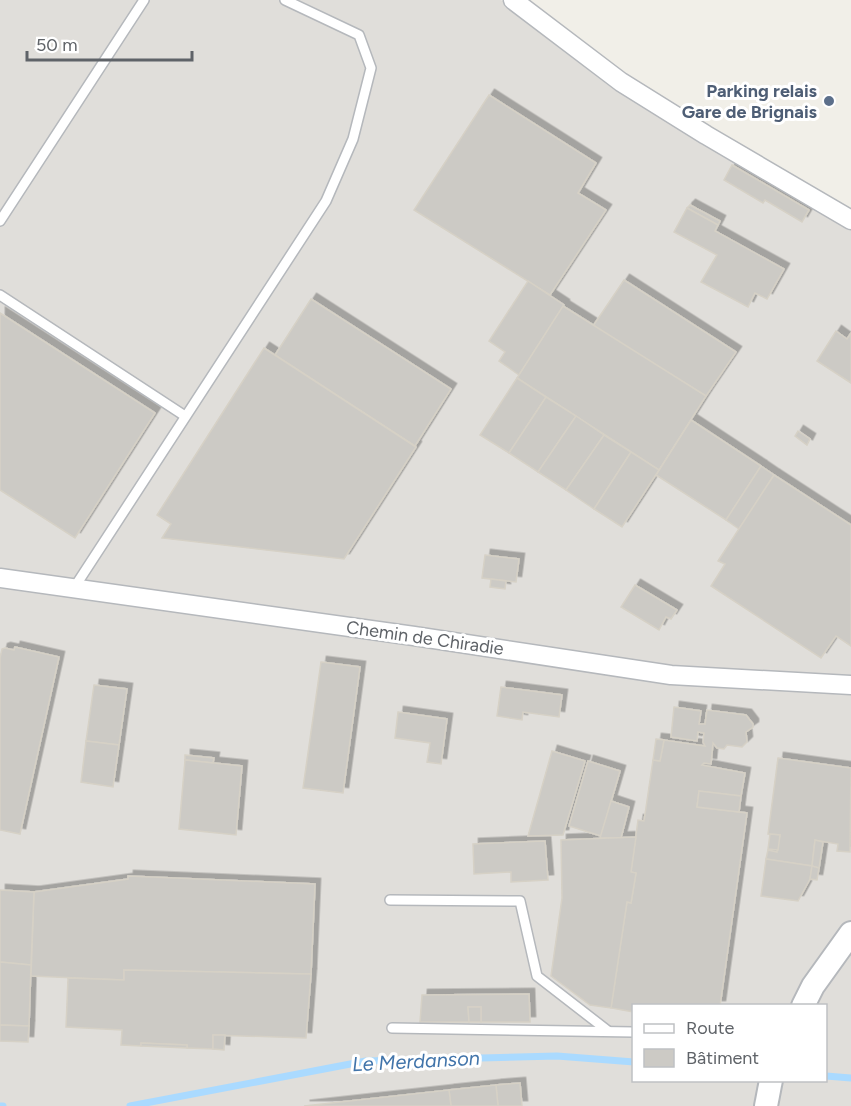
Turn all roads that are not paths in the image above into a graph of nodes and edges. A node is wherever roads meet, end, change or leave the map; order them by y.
1 (144, 0) edge
2 (285, 0) edge
3 (513, 0) edge
4 (851, 220) edge
5 (0, 221) edge
6 (0, 295) edge
7 (185, 416) junction
8 (0, 578) edge
9 (74, 588) junction
10 (851, 685) edge
11 (390, 900) dead end
12 (851, 933) edge
13 (804, 1004) edge
14 (392, 1028) dead end
15 (608, 1031) junction
16 (632, 1032) edge
17 (771, 1082) edge
18 (766, 1106) edge

1 - 5 lane
2 - 7 lane
3 - 4 street
6 - 7 lane
7 - 9 lane
8 - 9 street, Chemin de Chiradie
9 - 10 street, Chemin de Chiradie
11 - 15 lane
12 - 13 street
14 - 15 lane
15 - 16 lane
17 - 18 street

